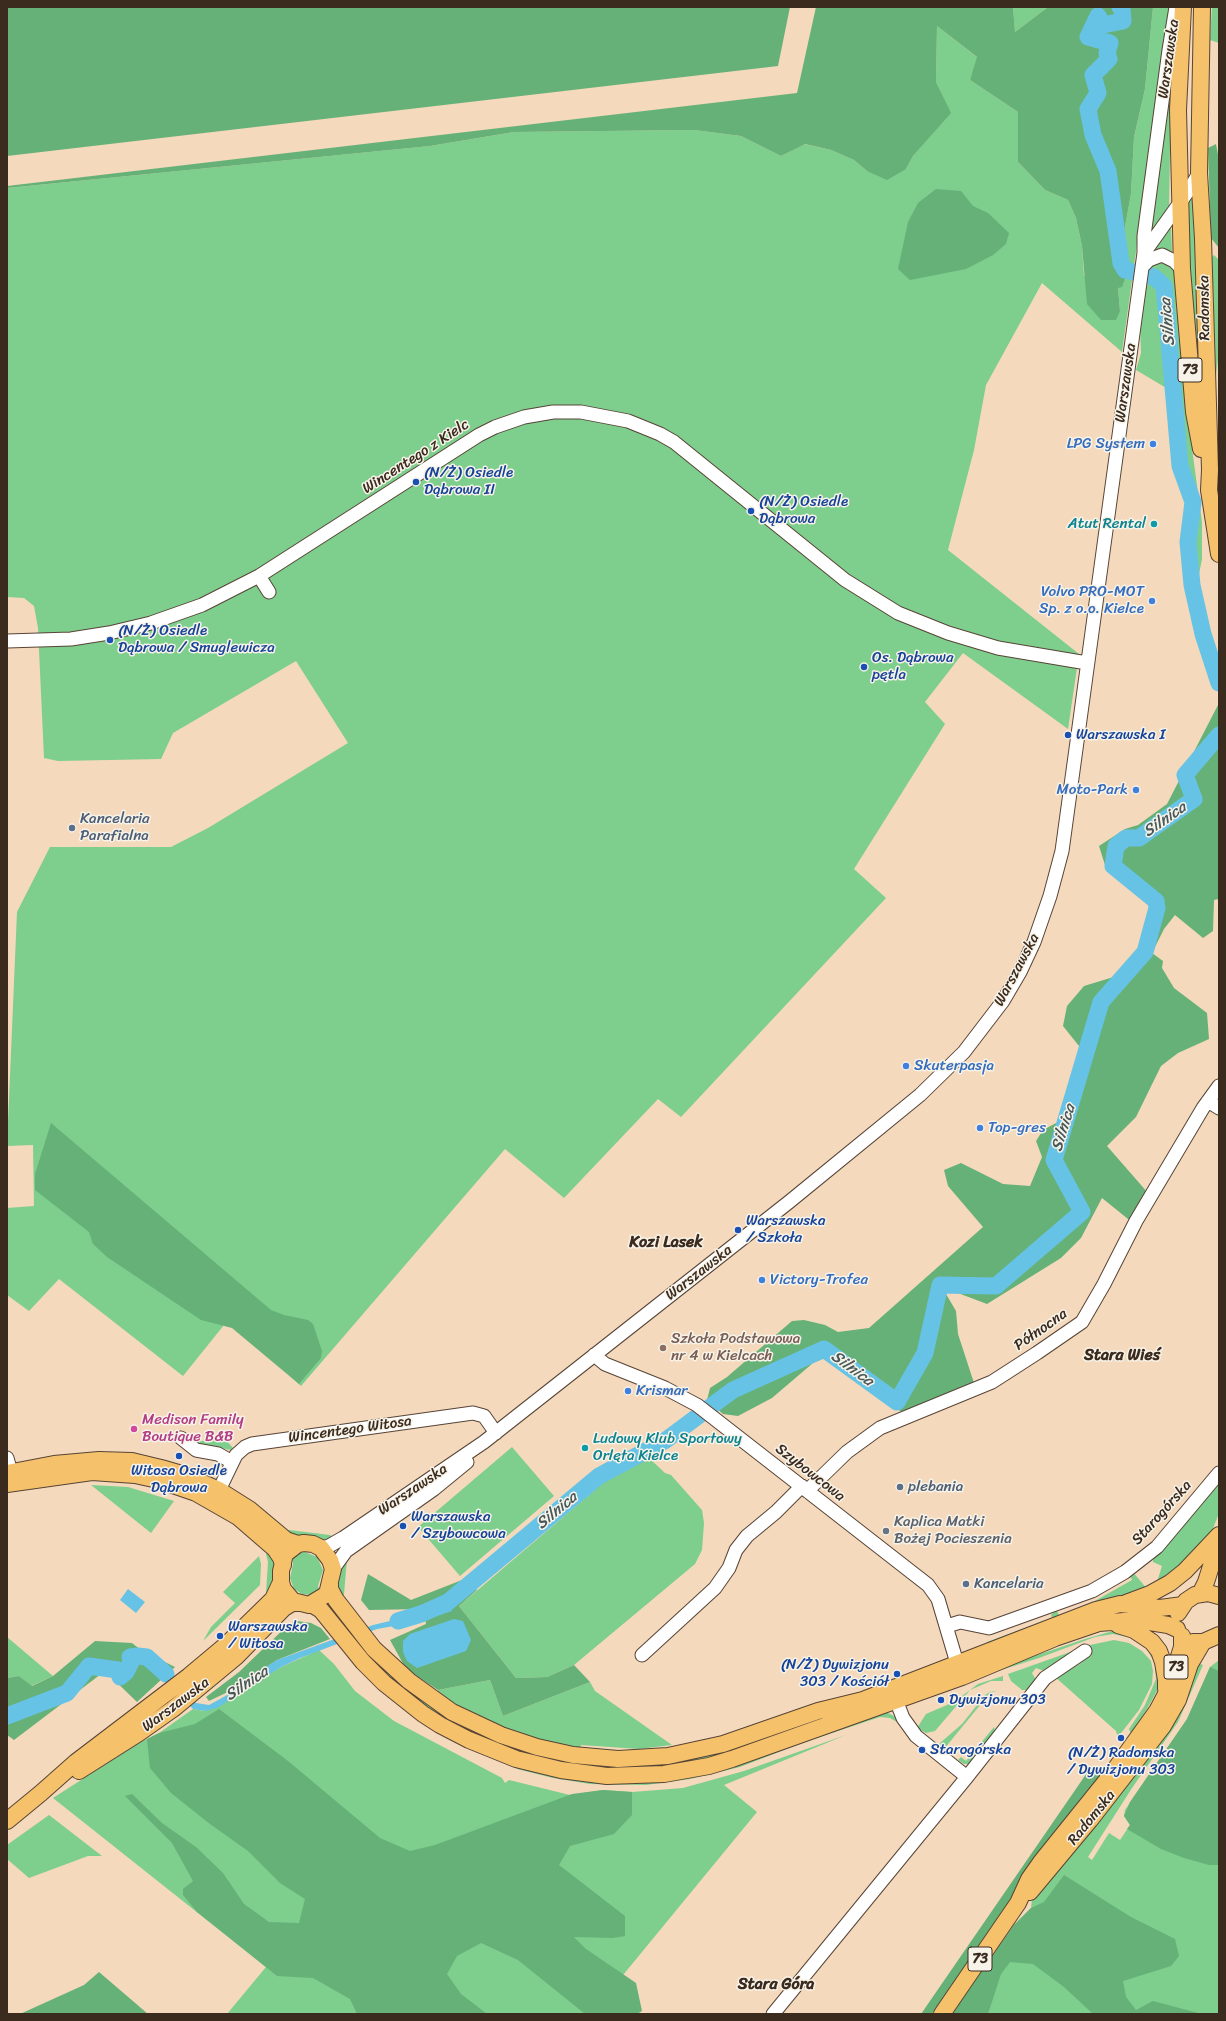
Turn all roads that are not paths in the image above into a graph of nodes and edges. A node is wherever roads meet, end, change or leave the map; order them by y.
1 (1176, 7) edge
2 (1183, 7) edge
3 (1202, 7) edge
4 (1199, 174) junction
5 (1179, 205) junction
6 (1144, 253) junction
7 (1142, 267) junction
8 (1182, 269) junction
9 (1209, 490) junction
10 (1219, 554) edge
11 (260, 576) junction
12 (269, 592) dead end
13 (7, 640) edge
14 (1087, 663) junction
15 (1219, 1086) edge
16 (1208, 1101) junction
17 (1219, 1108) edge
18 (594, 1355) junction
19 (496, 1433) junction
20 (181, 1438) dead end
21 (484, 1442) junction
22 (232, 1462) junction
23 (8, 1472) edge
24 (1219, 1473) edge
25 (805, 1488) junction
26 (219, 1490) junction
27 (1219, 1535) edge
28 (1219, 1541) edge
29 (298, 1544) junction
30 (321, 1548) junction
31 (282, 1564) junction
32 (331, 1576) junction
33 (281, 1582) junction
34 (1200, 1594) junction
35 (1219, 1596) edge
36 (304, 1604) junction
37 (1120, 1604) junction
38 (1182, 1605) junction
39 (1099, 1624) junction
40 (947, 1626) junction
41 (1179, 1632) junction
42 (1219, 1635) edge
43 (1203, 1642) junction
44 (1085, 1651) dead end
45 (642, 1655) dead end
46 (957, 1663) junction
47 (194, 1682) junction
48 (1165, 1696) junction
49 (896, 1700) junction
50 (967, 1777) junction
51 (7, 1821) edge
52 (1018, 1904) junction
53 (773, 2014) edge
54 (942, 2014) edge

1 - 6 street, Warszawska
2 - 5 main road, Warszawska / 73
3 - 4 main road, Warszawska / 73
4 - 5 street, Warszawska
4 - 9 main road, Radomska / 73
5 - 6 street, Warszawska
5 - 8 main road, Warszawska / 73
6 - 7 street, Warszawska
7 - 8 street
7 - 14 street, Warszawska
8 - 9 main road, Radomska / 73
9 - 10 main road, Radomska / 73
11 - 12 street
11 - 13 street, Wincentego z Kielc
11 - 14 street, Wincentego z Kielc
14 - 18 street, Warszawska
15 - 16 street, Północna
16 - 17 street
16 - 25 street, Północna
18 - 19 street, Warszawska
18 - 25 street, Szybowcowa
19 - 21 street, Warszawska
19 - 22 street, Wincentego Witosa
20 - 22 street
21 - 30 street, Warszawska
21 - 32 street, Warszawska
22 - 26 street, Wincentego Witosa
23 - 26 main road
23 - 31 main road
24 - 40 street, Starogórska
25 - 40 street, Szybowcowa
25 - 45 street, Północna
26 - 29 main road
27 - 37 main road
28 - 34 main road
29 - 30 main road
29 - 31 main road
30 - 32 main road
31 - 33 main road
32 - 36 main road
32 - 46 main road
33 - 36 main road
33 - 47 main road, Warszawska
34 - 35 main road
34 - 38 main road
36 - 47 main road, Warszawska
36 - 49 main road
37 - 38 main road
37 - 46 main road
38 - 41 main road, 73
39 - 41 main road
39 - 48 main road
39 - 49 main road
40 - 46 street, Szybowcowa
41 - 43 main road, 73
41 - 48 main road, Radomska / 73
42 - 43 main road, 73
43 - 52 main road, Radomska / 73
44 - 50 street
47 - 51 main road, Warszawska
48 - 52 main road, Radomska / 73
49 - 50 street
50 - 53 street
52 - 54 main road, Radomska / 73

